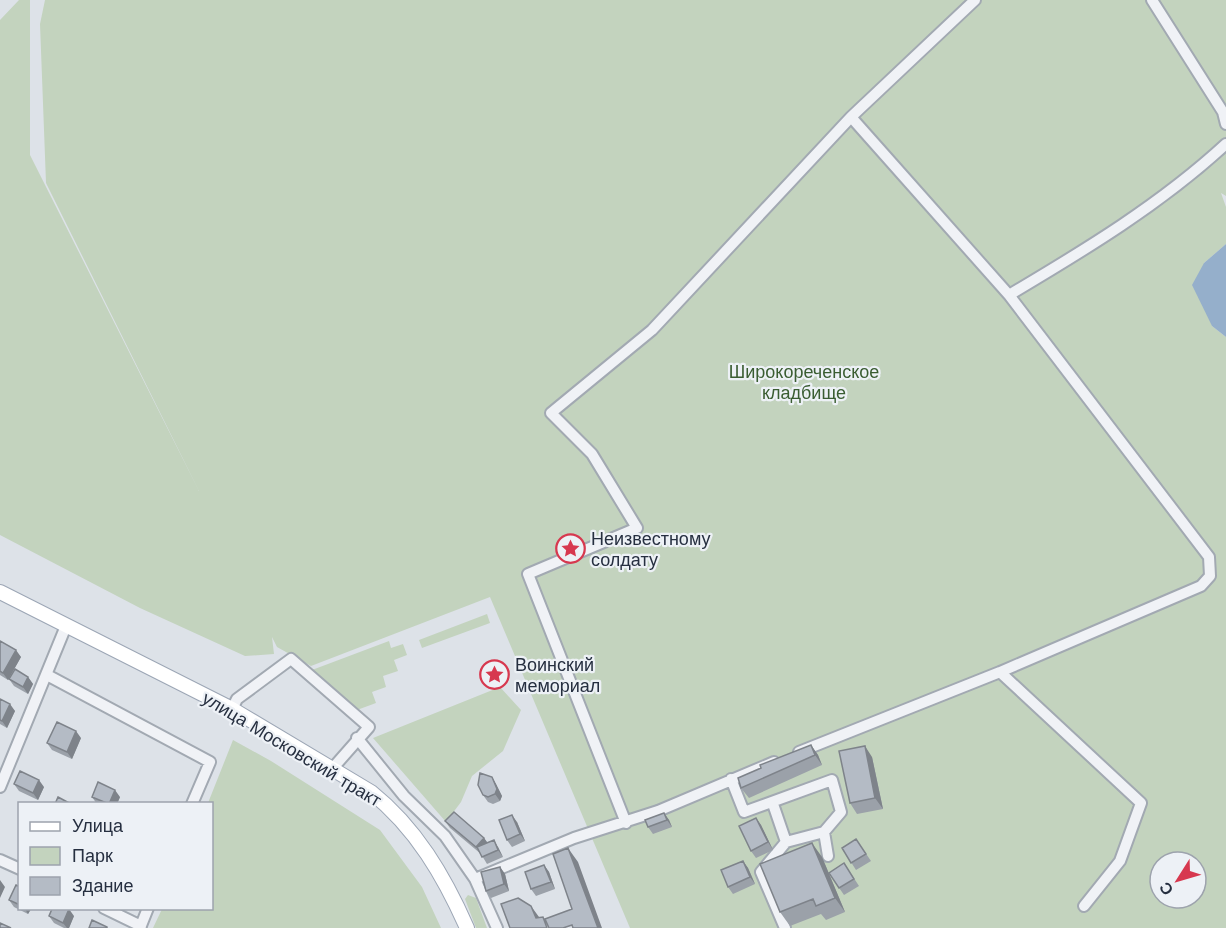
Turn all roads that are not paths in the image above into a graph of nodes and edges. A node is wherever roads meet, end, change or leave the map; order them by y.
1 (975, 0) edge
2 (1152, 0) edge
3 (851, 117) junction
4 (1226, 124) edge
5 (1226, 144) edge
6 (1010, 295) junction
7 (0, 592) edge
8 (66, 626) junction
9 (1000, 672) junction
10 (47, 675) junction
11 (232, 709) junction
12 (357, 738) junction
13 (332, 770) junction
14 (731, 779) junction
15 (0, 787) edge
16 (193, 802) edge
17 (773, 804) junction
18 (626, 824) junction
19 (824, 832) junction
20 (786, 842) junction
21 (828, 856) dead end
22 (0, 860) edge
23 (18, 868) edge
24 (475, 879) junction
25 (1084, 906) dead end
26 (106, 910) edge
27 (148, 910) edge
28 (140, 927) edge
29 (467, 928) edge
30 (497, 928) edge
31 (785, 928) edge

1 - 3 street
2 - 4 street
3 - 6 street
3 - 18 street
5 - 6 street
6 - 9 street
7 - 8 main road, улица Московский тракт
8 - 10 street
8 - 11 main road, улица Московский тракт
9 - 14 street
9 - 25 street
10 - 15 street
10 - 16 street
11 - 12 street
11 - 13 main road, улица Московский тракт
12 - 13 street
12 - 24 street
13 - 29 main road, улица Московский тракт
14 - 17 street
14 - 18 street
17 - 19 street
17 - 20 street
18 - 24 street
19 - 20 street
19 - 21 street
20 - 31 street
22 - 23 street
24 - 30 street
26 - 28 street
27 - 28 street

